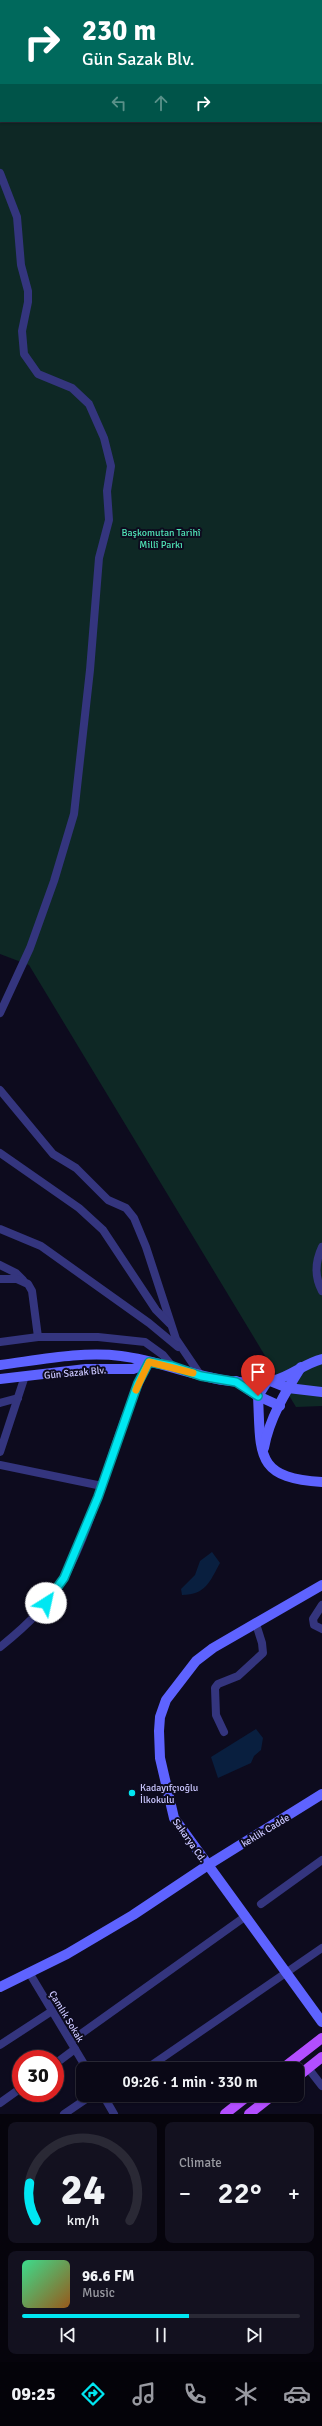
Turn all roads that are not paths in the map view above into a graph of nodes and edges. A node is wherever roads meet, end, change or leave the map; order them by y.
1 (0, 173) edge
2 (0, 1013) edge
3 (0, 1090) edge
4 (0, 1153) edge
5 (0, 1229) edge
6 (322, 1246) edge
7 (0, 1265) edge
8 (0, 1279) edge
9 (24, 1281) junction
10 (322, 1292) edge
11 (170, 1324) junction
12 (38, 1337) junction
13 (0, 1342) edge
14 (183, 1351) junction
15 (322, 1359) edge
16 (149, 1362) junction
17 (0, 1365) edge
18 (172, 1366) junction
19 (301, 1367) junction
20 (25, 1376) junction
21 (201, 1376) junction
22 (0, 1380) edge
23 (268, 1380) junction
24 (236, 1382) junction
25 (288, 1388) junction
26 (322, 1392) edge
27 (258, 1396) junction
28 (18, 1398) junction
29 (0, 1403) edge
30 (280, 1406) junction
31 (0, 1452) edge
32 (263, 1452) junction
33 (0, 1465) edge
34 (322, 1482) edge
35 (102, 1486) junction
36 (322, 1585) edge
37 (322, 1605) edge
38 (256, 1624) junction
39 (322, 1629) edge
40 (0, 1647) edge
41 (224, 1732) dead end
42 (322, 1794) edge
43 (322, 1860) edge
44 (208, 1865) junction
45 (261, 1904) dead end
46 (246, 1916) junction
47 (322, 1948) edge
48 (286, 1971) junction
49 (30, 1974) junction
50 (0, 1987) edge
51 (52, 2011) junction
52 (322, 2022) edge
53 (322, 2038) edge
54 (70, 2041) junction
55 (0, 2045) edge
56 (75, 2049) junction
57 (64, 2057) edge
58 (322, 2057) edge
59 (83, 2062) edge
60 (156, 2062) edge
61 (291, 2062) edge
62 (308, 2068) junction
63 (304, 2071) edge
64 (322, 2086) edge
65 (12, 2094) edge
66 (82, 2102) edge
67 (108, 2102) edge
68 (240, 2102) edge
69 (264, 2102) edge
70 (0, 2103) edge
71 (64, 2114) edge
72 (114, 2114) edge
73 (225, 2114) edge
74 (248, 2114) edge

1 - 2 street
3 - 11 street
4 - 11 street
5 - 14 street
6 - 10 street
7 - 9 street
8 - 9 street
9 - 12 street
11 - 14 street
12 - 13 street
12 - 18 street
14 - 21 street
15 - 19 main road
16 - 17 main road, Gün Sazak Blv.
16 - 18 main road, Gün Sazak Blv.
16 - 20 main road, Gün Sazak Blv.
16 - 35 street
18 - 21 main road, Gün Sazak Blv.
19 - 23 main road
19 - 25 main road
20 - 22 main road, Gün Sazak Blv.
20 - 28 street
21 - 24 main road, Gün Sazak Blv.
23 - 24 main road
23 - 25 main road
23 - 27 main road
24 - 27 main road
25 - 26 main road
25 - 30 main road
27 - 30 main road
27 - 32 main road
28 - 29 street
28 - 31 street
30 - 32 main road
32 - 34 main road
33 - 35 street
35 - 40 street
36 - 38 main road, Sakarya Cd.
37 - 39 street
38 - 41 street
38 - 44 main road, Sakarya Cd.
42 - 44 main road, keklik Cadde
43 - 45 street
44 - 46 main road, Sakarya Cd.
44 - 49 main road, keklik Cadde
46 - 48 main road, Sakarya Cd.
46 - 54 street
47 - 48 street
48 - 52 main road, Sakarya Cd.
48 - 60 street
49 - 50 main road, keklik Cadde
49 - 51 street, Çamlık Sokak
51 - 54 street, Çamlık Sokak
51 - 55 street
53 - 61 main road
54 - 56 street, Çamlık Sokak
56 - 57 street
56 - 59 street, Çamlık Sokak
58 - 62 main road
62 - 63 main road
62 - 64 street
65 - 70 street
66 - 71 street
67 - 72 street
68 - 73 main road
69 - 74 main road

